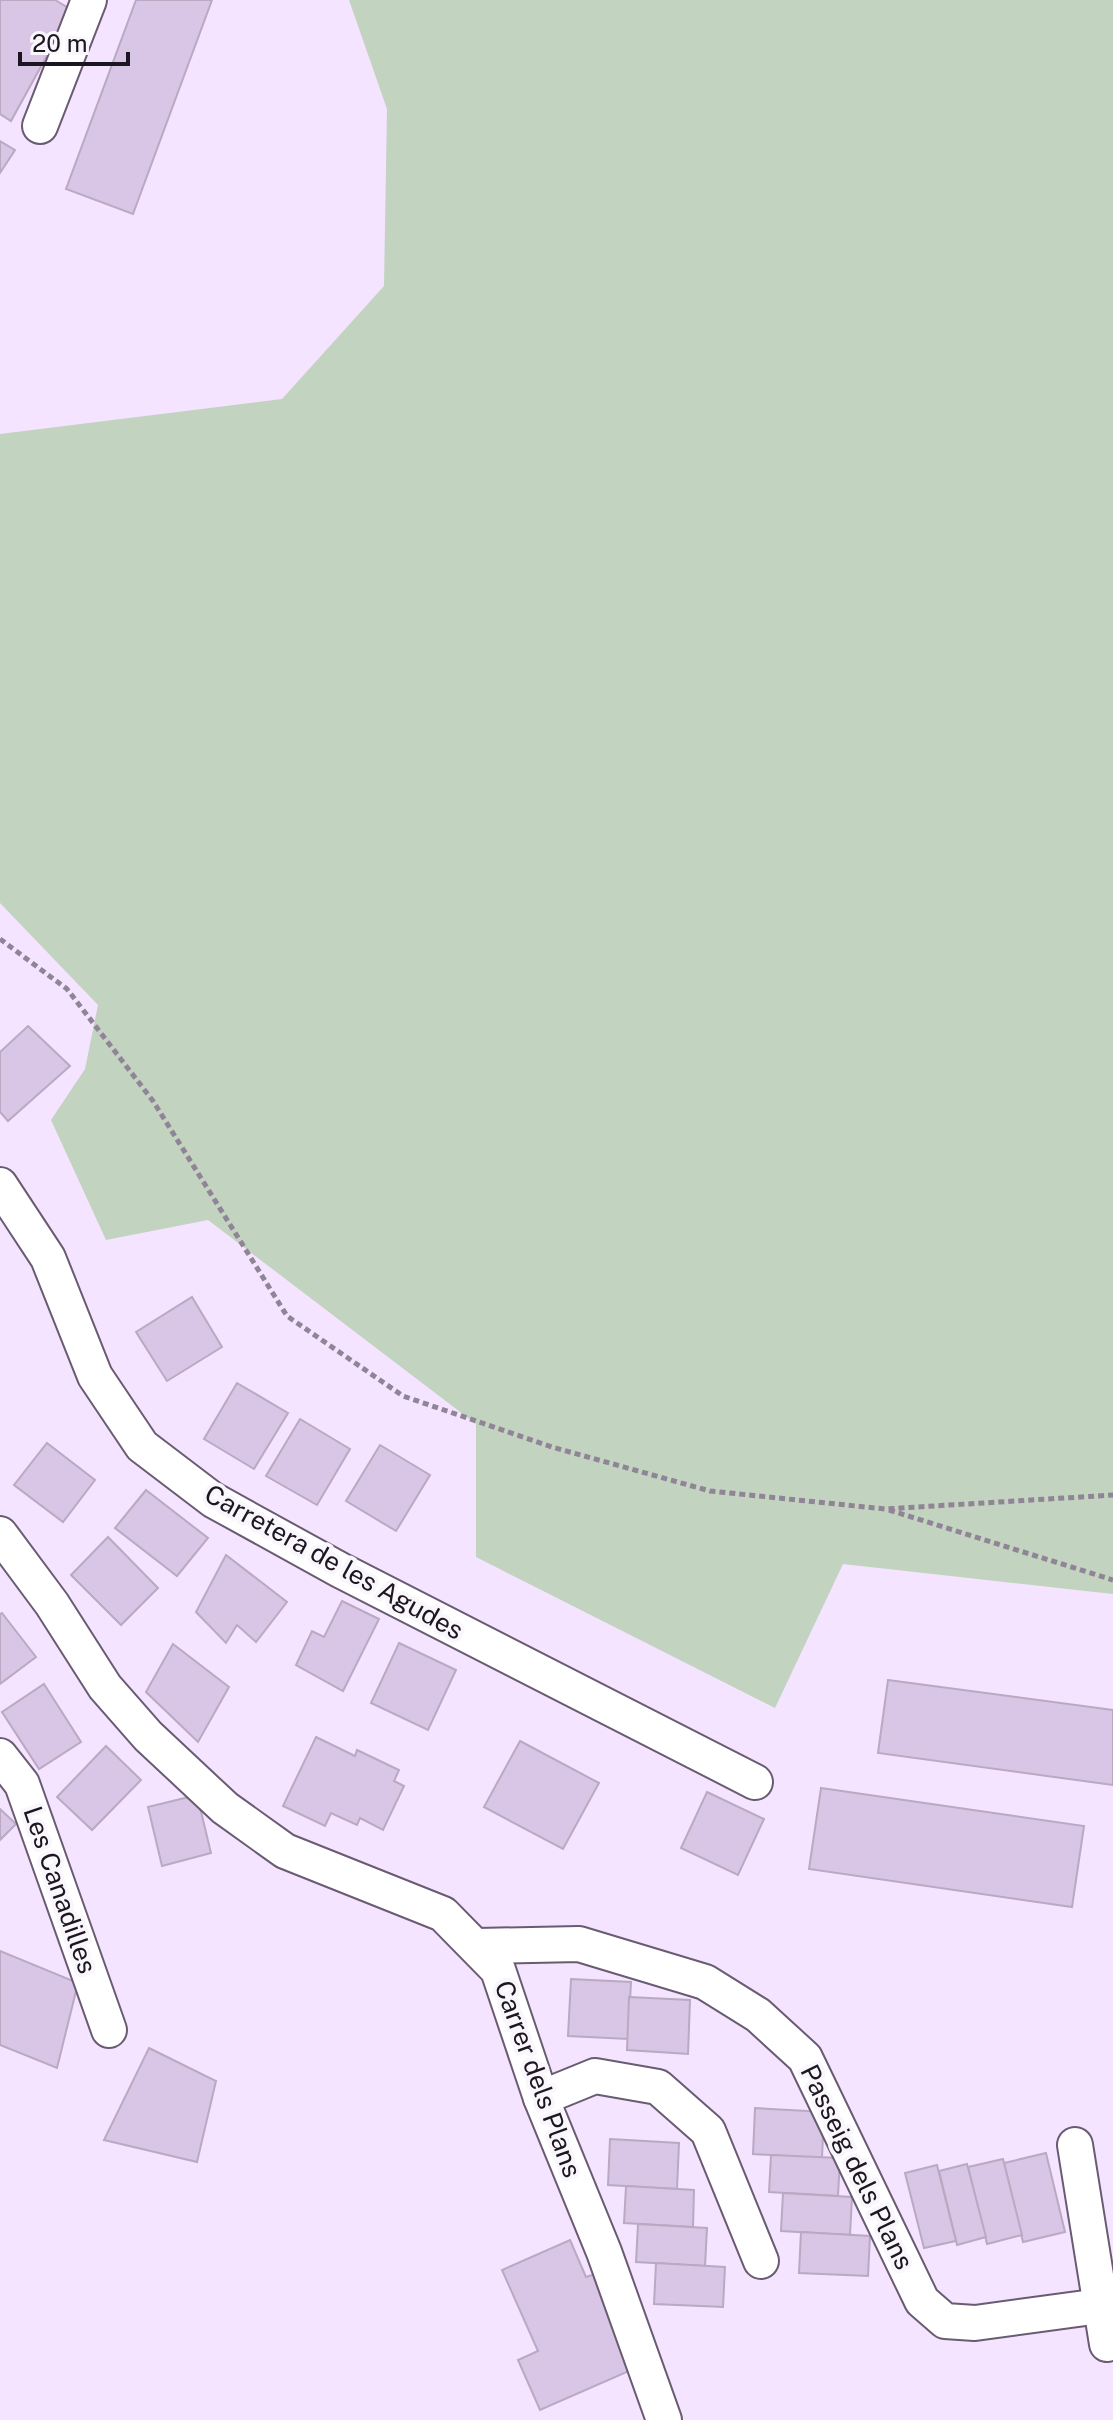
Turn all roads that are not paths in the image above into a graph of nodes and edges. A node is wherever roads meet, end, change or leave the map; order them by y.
1 (89, 0) edge
2 (40, 126) dead end
3 (0, 1185) edge
4 (0, 1534) edge
5 (0, 1756) edge
6 (755, 1782) dead end
7 (478, 1946) junction
8 (109, 2030) dead end
9 (541, 2098) junction
10 (1075, 2145) dead end
11 (761, 2261) dead end
12 (1100, 2306) junction
13 (1107, 2344) dead end
14 (664, 2420) edge

1 - 2 street
3 - 6 street, Carretera de les Agudes
4 - 7 street, Carrer dels Plans
5 - 8 street, Les Canadilles
7 - 9 street, Carrer dels Plans
7 - 12 street, Passeig dels Plans
9 - 11 street
9 - 14 street, Carrer dels Plans
10 - 12 street
12 - 13 street

